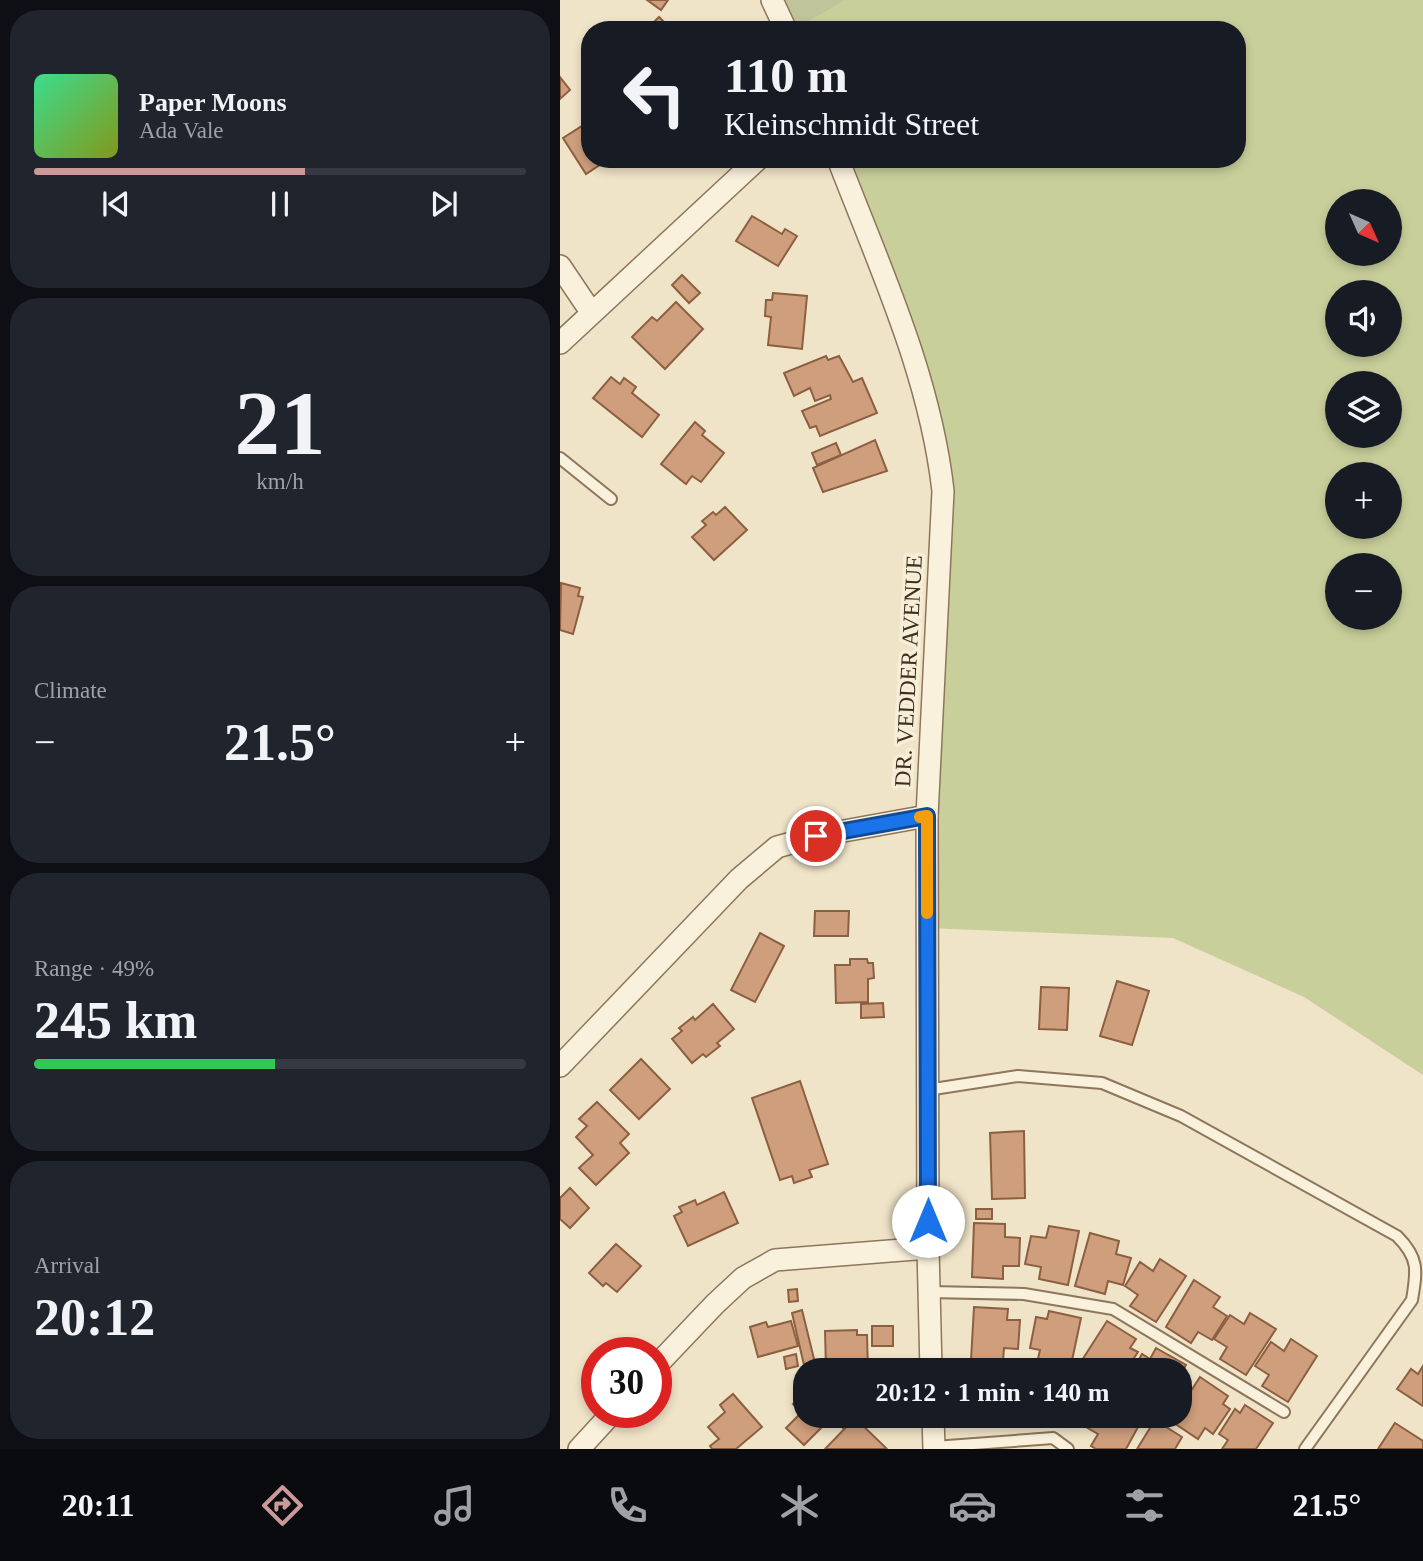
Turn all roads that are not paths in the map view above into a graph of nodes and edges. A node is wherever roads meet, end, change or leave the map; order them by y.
1 (772, 0) edge
2 (782, 21) edge
3 (748, 168) edge
4 (841, 168) edge
5 (560, 266) edge
6 (591, 312) junction
7 (560, 343) edge
8 (560, 458) edge
9 (611, 499) dead end
10 (927, 816) junction
11 (560, 1066) edge
12 (927, 1090) junction
13 (928, 1248) junction
14 (929, 1292) junction
15 (672, 1350) edge
16 (931, 1358) edge
17 (1284, 1412) dead end
18 (598, 1428) edge
19 (933, 1428) edge
20 (934, 1448) edge
21 (579, 1449) edge
22 (1068, 1449) edge
23 (1305, 1449) edge

1 - 2 street
3 - 6 street
4 - 10 street, DR. VEDDER AVENUE
5 - 6 street
6 - 7 street
8 - 9 lane
10 - 11 street
10 - 12 street, DR. VEDDER AVENUE
12 - 13 street, DR. VEDDER AVENUE
12 - 23 lane
13 - 14 street, DR. VEDDER AVENUE
13 - 15 street
14 - 16 street, DR. VEDDER AVENUE
14 - 17 lane
18 - 21 street
19 - 20 street
20 - 22 lane

